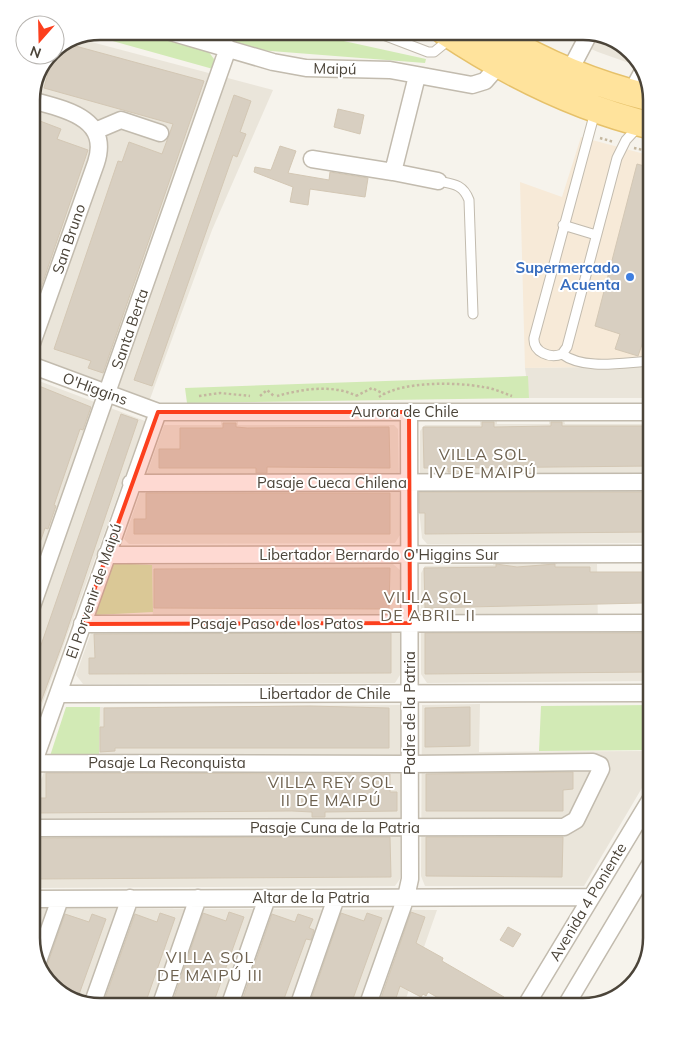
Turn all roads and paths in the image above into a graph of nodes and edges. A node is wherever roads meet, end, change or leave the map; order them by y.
1 (199, 40) edge
2 (397, 40) edge
3 (443, 40) edge
4 (485, 40) edge
5 (586, 40) edge
6 (504, 43) edge
7 (228, 48) junction
8 (569, 72) junction
9 (417, 76) junction
10 (641, 95) edge
11 (40, 103) edge
12 (596, 108) junction
13 (643, 123) edge
14 (643, 128) edge
15 (95, 131) junction
16 (160, 133) dead end
17 (312, 159) dead end
18 (393, 172) junction
19 (438, 181) joint
20 (564, 226) junction
21 (596, 235) junction
22 (473, 314) dead end
23 (40, 320) edge
24 (562, 354) junction
25 (643, 361) edge
26 (40, 368) edge
27 (108, 394) junction
28 (384, 394) junction
29 (356, 396) junction
30 (191, 397) dead end
31 (258, 398) junction
32 (272, 404) junction
33 (158, 412) junction
34 (368, 412) junction
35 (410, 412) junction
36 (533, 412) junction
37 (643, 412) edge
38 (643, 482) edge
39 (131, 483) junction
40 (410, 483) junction
41 (643, 554) edge
42 (106, 555) junction
43 (410, 555) junction
44 (40, 584) edge
45 (410, 623) junction
46 (643, 623) edge
47 (82, 624) junction
48 (643, 693) edge
49 (58, 694) junction
50 (410, 694) junction
51 (40, 744) edge
52 (410, 764) junction
53 (600, 765) joint
54 (40, 766) edge
55 (643, 812) edge
56 (40, 828) edge
57 (410, 828) junction
58 (643, 876) edge
59 (406, 897) junction
60 (591, 897) junction
61 (60, 898) junction
62 (130, 898) junction
63 (198, 898) junction
64 (267, 898) junction
65 (336, 898) junction
66 (40, 899) edge
67 (42, 951) edge
68 (95, 998) edge
69 (163, 998) edge
70 (232, 998) edge
71 (301, 998) edge
72 (370, 998) edge
73 (530, 998) edge
74 (570, 998) edge

1 - 7 street, Maipú
2 - 3 lane
4 - 6 main road
5 - 8 street
6 - 8 main road
6 - 9 street, Maipú
6 - 12 main road
7 - 9 street, Maipú
7 - 27 street, Santa Berta
8 - 10 main road
9 - 18 street
11 - 15 street
12 - 13 main road
12 - 20 lane
14 - 21 lane
15 - 16 street
15 - 23 street, San Bruno
17 - 18 street
18 - 19 street
19 - 22 lane
20 - 21 lane
20 - 24 lane
21 - 24 lane
24 - 25 lane
26 - 27 street, O'Higgins
27 - 33 street, O'Higgins
27 - 44 street, Santa Berta
28 - 29 path
28 - 34 path
28 - 36 path
29 - 32 path
29 - 34 path
30 - 31 path
31 - 32 path
31 - 32 path
32 - 33 street, Aurora de Chile
32 - 34 street, Aurora de Chile
33 - 39 street, El Porvenir de Maipú
34 - 35 street, Aurora de Chile
35 - 36 street, Aurora de Chile
35 - 40 street, Padre de la Patria
36 - 37 street, Aurora de Chile
38 - 40 street, Pasaje Cueca Chilena
39 - 40 street, Pasaje Cueca Chilena
39 - 42 street, El Porvenir de Maipú
40 - 43 street, Padre de la Patria
41 - 43 street, Libertador Bernardo O'Higgins Sur
42 - 43 street, Libertador Bernardo O'Higgins Sur
42 - 47 street, El Porvenir de Maipú
43 - 45 street, Padre de la Patria
45 - 46 street, Pasaje Paso de los Patos
45 - 47 street, Pasaje Paso de los Patos
45 - 50 street, Padre de la Patria
47 - 49 street, El Porvenir de Maipú
48 - 50 street, Libertador de Chile
49 - 50 street, Libertador de Chile
49 - 51 street, El Porvenir de Maipú
50 - 52 street, Padre de la Patria
52 - 53 street, Pasaje La Reconquista
52 - 54 street, Pasaje La Reconquista
52 - 57 street, Padre de la Patria
53 - 57 street, Pasaje Cuna de la Patria
55 - 60 street, Avenida 4 Poniente
56 - 57 street, Pasaje Cuna de la Patria
57 - 59 street, Padre de la Patria
58 - 74 street
59 - 60 street, Altar de la Patria
59 - 65 street, Altar de la Patria
59 - 72 street, Padre de la Patria
60 - 73 street, Avenida 4 Poniente
61 - 62 street, Altar de la Patria
61 - 66 street, Altar de la Patria
61 - 67 street
62 - 63 street, Altar de la Patria
62 - 68 street
63 - 64 street, Altar de la Patria
63 - 69 street
64 - 65 street, Altar de la Patria
64 - 70 street
65 - 71 street

